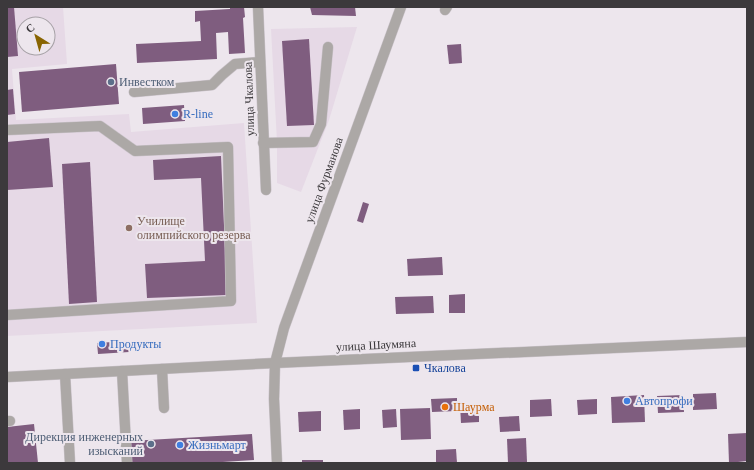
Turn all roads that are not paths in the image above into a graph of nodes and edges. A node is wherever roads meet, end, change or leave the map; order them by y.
1 (258, 7) edge
2 (401, 7) edge
3 (328, 47) dead end
4 (260, 62) junction
5 (134, 92) dead end
6 (7, 130) edge
7 (264, 143) junction
8 (266, 190) dead end
9 (7, 315) edge
10 (747, 342) edge
11 (275, 363) junction
12 (162, 369) junction
13 (122, 371) junction
14 (66, 374) junction
15 (7, 377) edge
16 (164, 408) dead end
17 (70, 463) edge
18 (127, 463) edge
19 (277, 463) edge

1 - 4 street, улица Чкалова
2 - 11 street, улица Фурманова
3 - 7 street
4 - 5 street
4 - 7 street, улица Чкалова
6 - 9 street
7 - 8 street, улица Чкалова
10 - 11 street, улица Шаумяна
11 - 12 street, улица Шаумяна
11 - 19 street
12 - 13 street, улица Шаумяна
12 - 16 street
13 - 14 street, улица Шаумяна
13 - 18 street
14 - 15 street, улица Шаумяна
14 - 17 street

